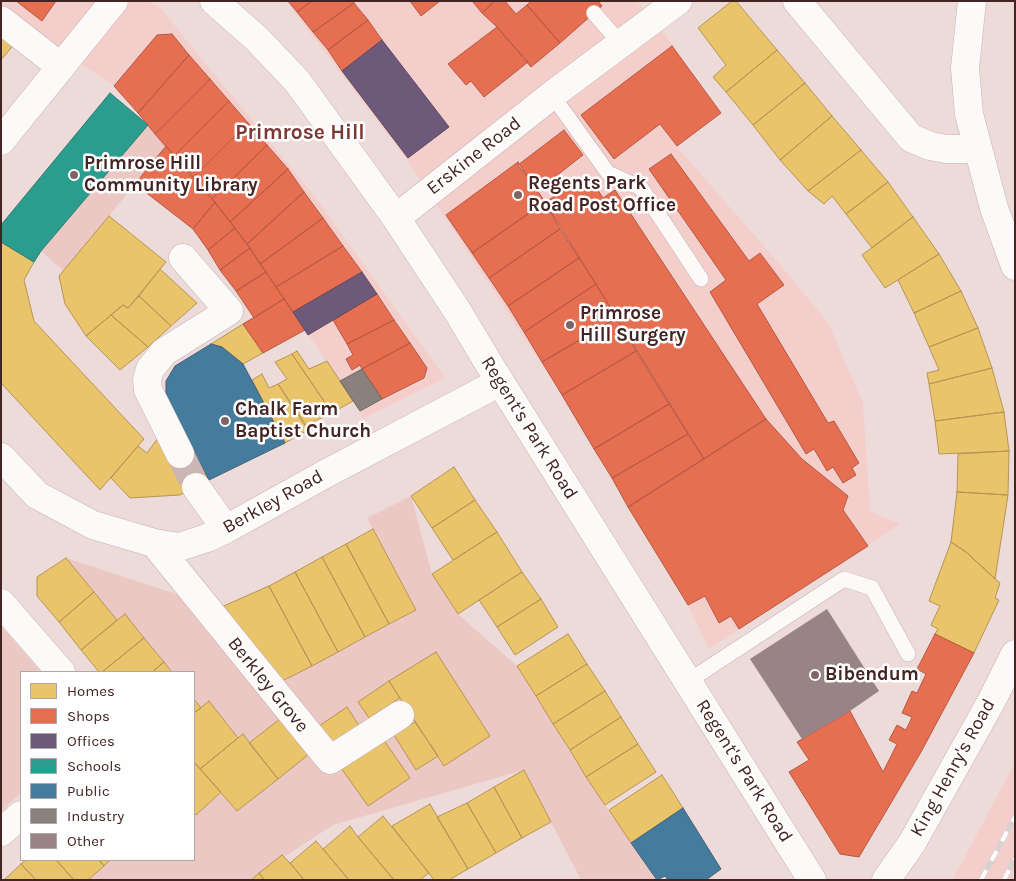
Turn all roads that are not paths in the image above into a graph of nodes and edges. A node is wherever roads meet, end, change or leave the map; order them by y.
1 (114, 1) edge
2 (214, 1) edge
3 (678, 1) edge
4 (797, 1) edge
5 (972, 1) edge
6 (594, 13) dead end
7 (1, 20) edge
8 (620, 44) junction
9 (61, 67) junction
10 (552, 95) junction
11 (1, 141) edge
12 (977, 149) junction
13 (396, 218) junction
14 (183, 258) dead end
15 (1015, 266) edge
16 (701, 279) dead end
17 (500, 382) junction
18 (180, 454) tunnel mouth
19 (1, 457) edge
20 (196, 487) tunnel mouth
21 (226, 529) junction
22 (154, 543) junction
23 (1, 604) edge
24 (908, 654) dead end
25 (1015, 654) edge
26 (60, 671) edge
27 (687, 682) junction
28 (400, 715) dead end
29 (20, 816) edge
30 (1, 832) edge
31 (812, 880) edge
32 (886, 880) edge

1 - 9 street
2 - 13 street, Regent's Park Road
3 - 8 street, Erskine Road
4 - 12 street
5 - 12 street
6 - 8 lane
7 - 9 street
8 - 10 street, Erskine Road
9 - 11 street
10 - 13 street, Erskine Road
10 - 16 lane
12 - 15 street
13 - 17 street, Regent's Park Road
14 - 18 street
17 - 21 street, Berkley Road
17 - 27 street, Regent's Park Road
19 - 22 street, Berkley Road
20 - 21 street
21 - 22 street, Berkley Road
22 - 28 street, Berkley Grove
23 - 26 street
24 - 27 lane
25 - 32 street, King Henry's Road
27 - 31 street, Regent's Park Road
29 - 30 street

